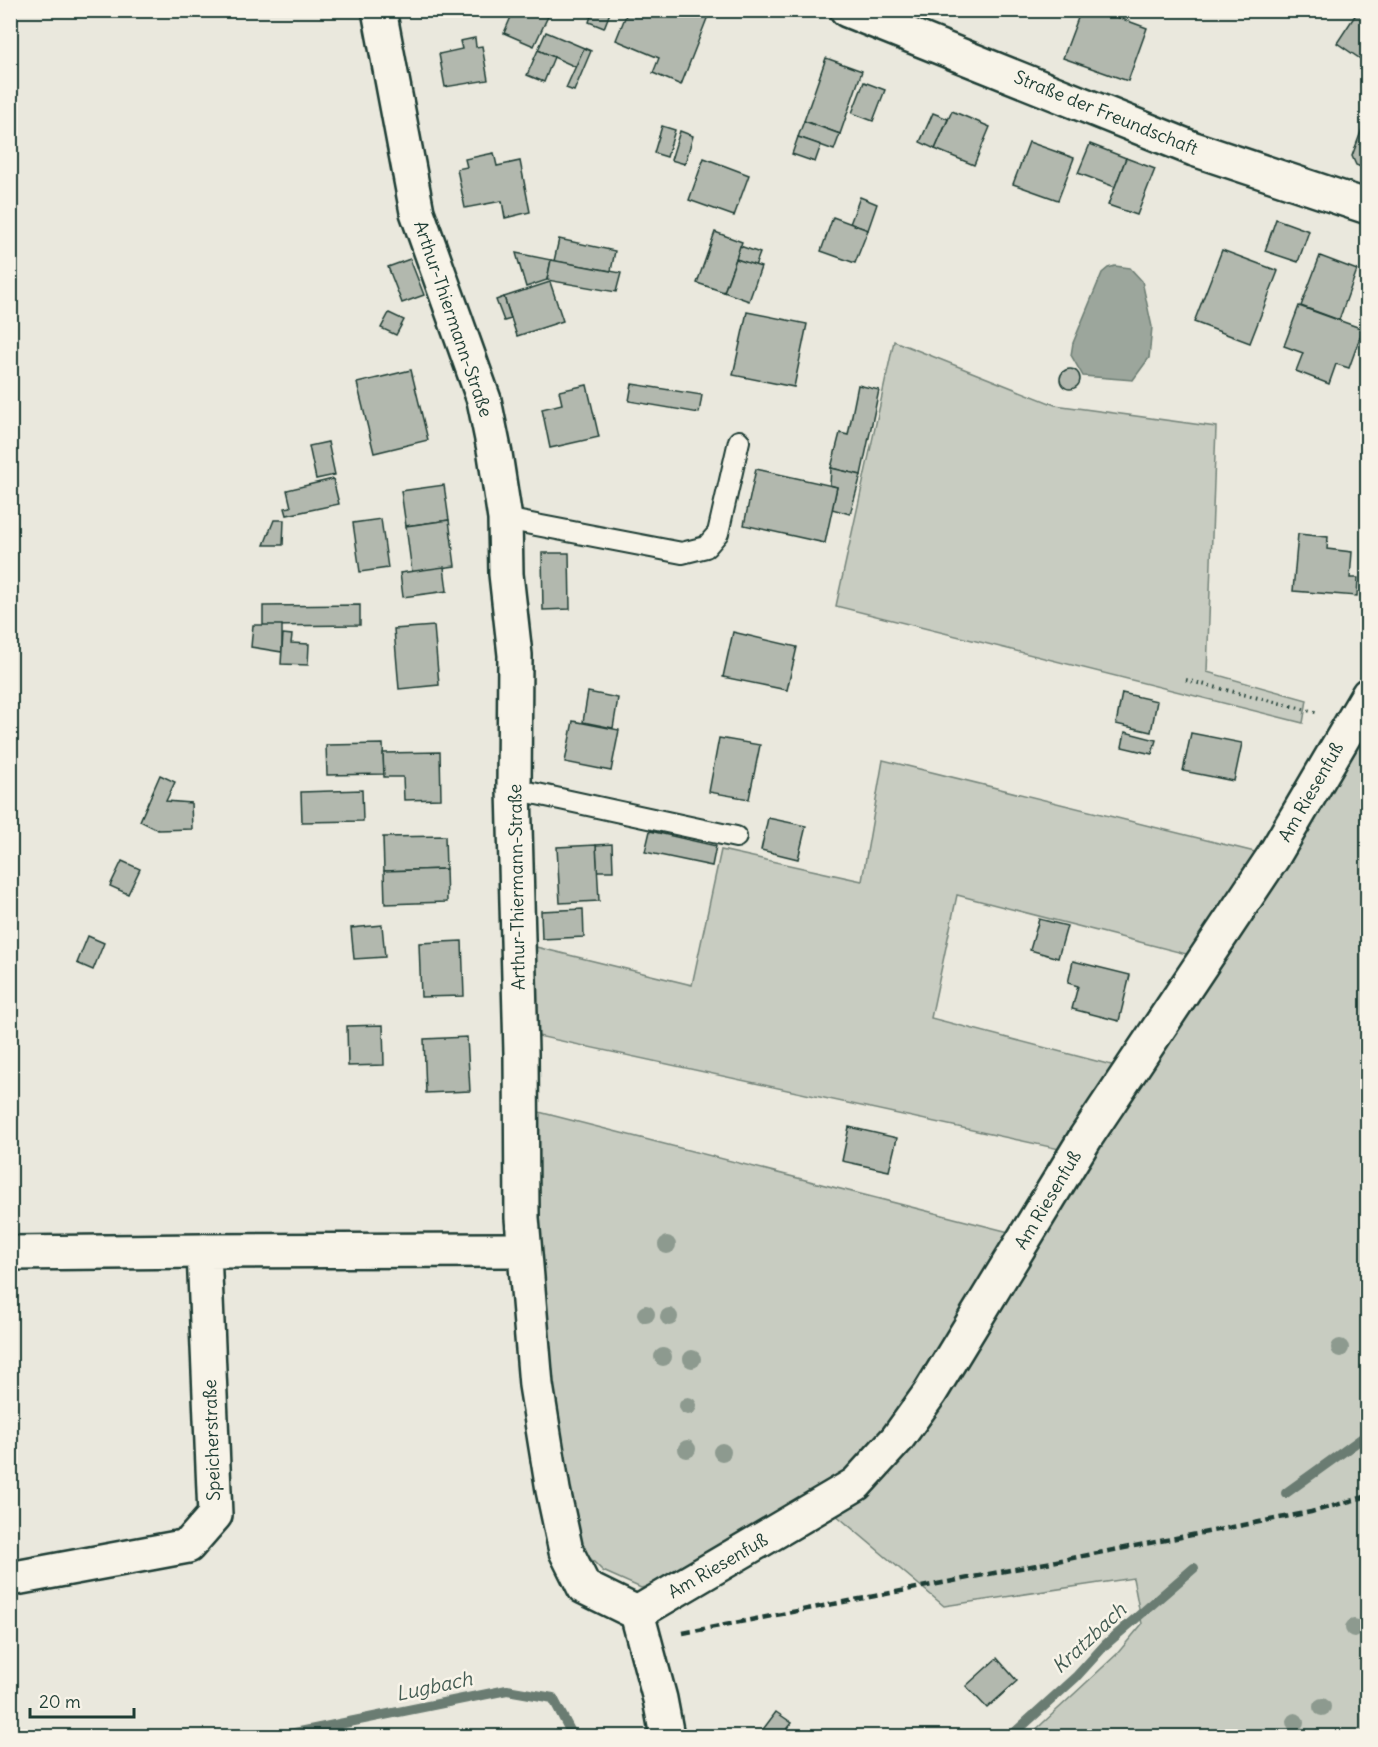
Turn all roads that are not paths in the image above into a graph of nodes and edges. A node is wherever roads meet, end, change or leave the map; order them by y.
1 (379, 10) edge
2 (847, 10) edge
3 (1368, 207) edge
4 (739, 441) dead end
5 (505, 519) junction
6 (1360, 708) edge
7 (514, 789) junction
8 (736, 837) dead end
9 (524, 1250) junction
10 (204, 1251) junction
11 (10, 1253) edge
12 (10, 1579) edge
13 (637, 1612) junction
14 (667, 1737) edge

1 - 5 street, Arthur-Thiermann-Straße
2 - 3 street, Straße der Freundschaft
4 - 5 lane
5 - 7 street, Arthur-Thiermann-Straße
6 - 13 street, Am Riesenfuß
7 - 8 lane
7 - 9 street, Arthur-Thiermann-Straße
9 - 10 street
9 - 13 street, Arthur-Thiermann-Straße
10 - 11 street
10 - 12 street, Speicherstraße
13 - 14 street

